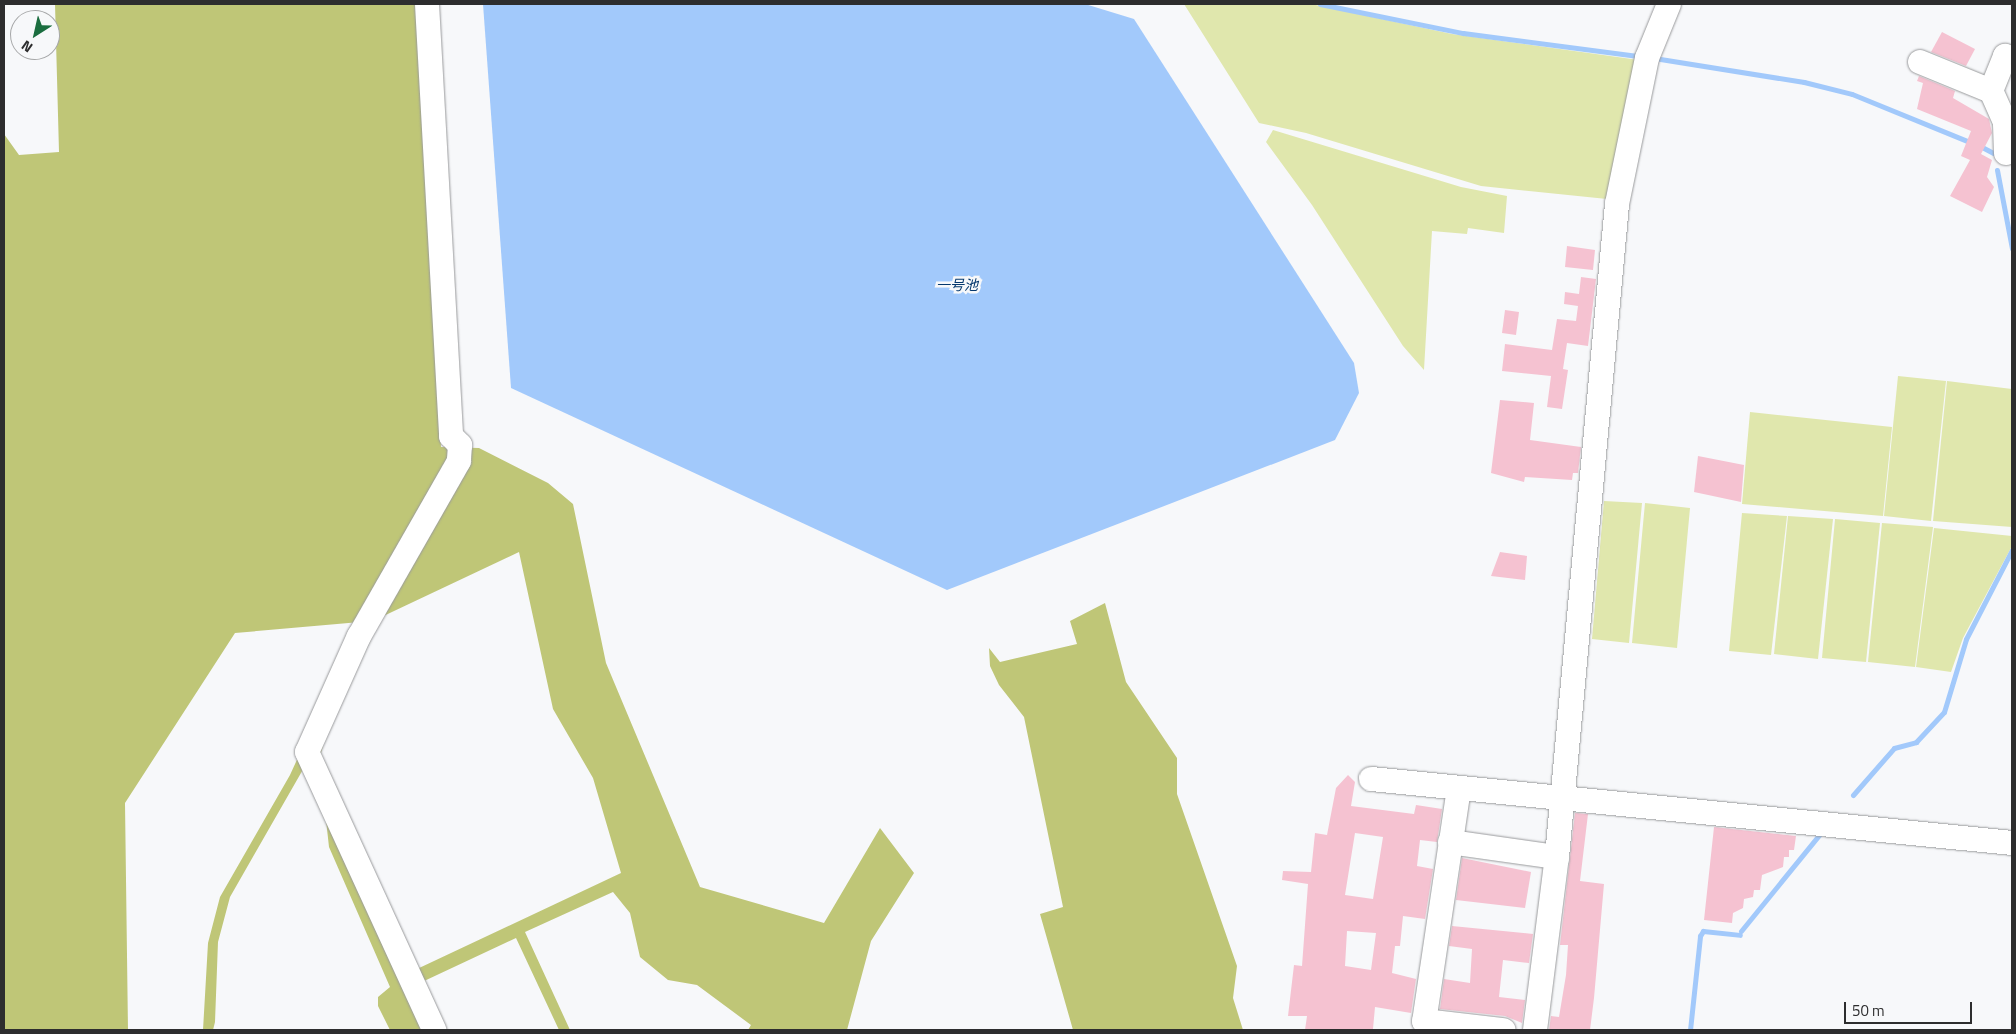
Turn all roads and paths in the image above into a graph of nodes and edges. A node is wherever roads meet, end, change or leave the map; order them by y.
1 (427, 4) edge
2 (1669, 4) edge
3 (2012, 61) edge
4 (1920, 62) dead end
5 (1991, 91) junction
6 (2006, 153) dead end
7 (1371, 779) dead end
8 (1458, 788) junction
9 (1562, 799) junction
10 (1450, 842) junction
11 (2012, 843) edge
12 (1557, 857) junction
13 (1419, 1026) edge
14 (434, 1030) edge
15 (1503, 1030) edge
16 (1535, 1030) edge

1 - 14 street
2 - 9 street
3 - 5 street
4 - 5 street
5 - 6 street
7 - 8 street
8 - 9 street
8 - 10 street
9 - 11 street
9 - 12 street
10 - 12 street
10 - 13 street
12 - 16 street
13 - 15 street

